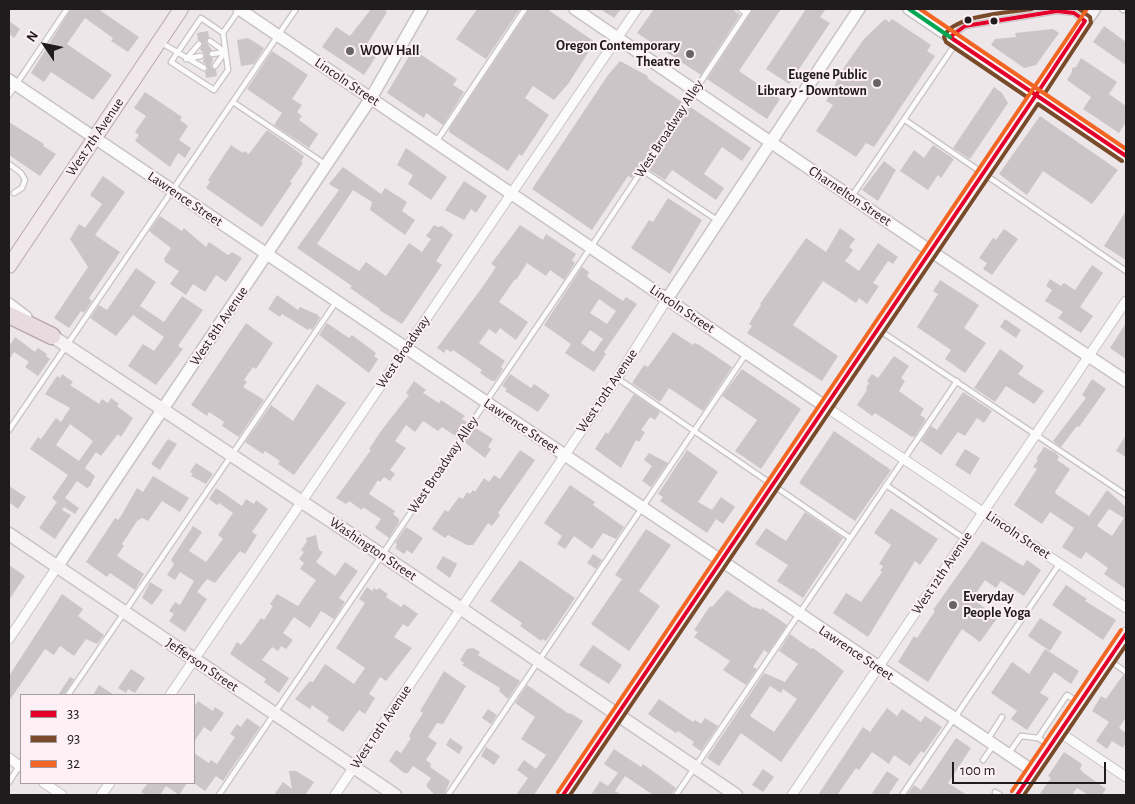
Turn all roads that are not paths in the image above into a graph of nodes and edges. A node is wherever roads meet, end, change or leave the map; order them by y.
1 (67, 9) edge
2 (182, 9) edge
3 (239, 9) edge
4 (296, 9) edge
5 (422, 9) edge
6 (525, 9) edge
7 (574, 9) edge
8 (637, 9) edge
9 (740, 9) edge
10 (859, 9) edge
11 (908, 9) edge
12 (1094, 9) edge
13 (748, 11) edge
14 (1086, 21) junction
15 (223, 33) junction
16 (278, 35) junction
17 (618, 38) junction
18 (954, 39) junction
19 (159, 42) junction
20 (210, 42) dead end
21 (199, 44) dead end
22 (225, 52) junction
23 (177, 53) junction
24 (212, 54) dead end
25 (201, 56) dead end
26 (186, 59) junction
27 (215, 66) dead end
28 (204, 68) dead end
29 (12, 82) edge
30 (694, 91) junction
31 (9, 95) edge
32 (1035, 96) junction
33 (371, 98) junction
34 (232, 102) junction
35 (905, 120) junction
36 (94, 138) junction
37 (436, 142) junction
38 (770, 142) junction
39 (1126, 156) edge
40 (9, 164) edge
41 (326, 165) junction
42 (642, 170) junction
43 (984, 174) junction
44 (173, 190) junction
45 (14, 193) dead end
46 (512, 193) junction
47 (852, 197) junction
48 (718, 221) junction
49 (591, 247) junction
50 (932, 252) junction
51 (267, 254) junction
52 (9, 266) edge
53 (1126, 271) edge
54 (667, 299) junction
55 (336, 301) junction
56 (1126, 301) edge
57 (9, 304) edge
58 (9, 314) edge
59 (879, 330) junction
60 (52, 336) junction
61 (67, 346) junction
62 (406, 349) junction
63 (747, 353) junction
64 (1090, 355) junction
65 (617, 378) junction
66 (957, 381) junction
67 (1126, 381) edge
68 (485, 402) junction
69 (826, 407) junction
70 (163, 410) junction
71 (9, 430) edge
72 (694, 431) junction
73 (1037, 433) junction
74 (231, 455) junction
75 (564, 455) junction
76 (904, 459) junction
77 (773, 485) junction
78 (886, 485) junction
79 (1126, 495) edge
80 (301, 502) junction
81 (642, 507) junction
82 (983, 512) junction
83 (9, 534) edge
84 (850, 538) junction
85 (965, 539) junction
86 (382, 555) junction
87 (722, 562) junction
88 (1060, 564) junction
89 (57, 567) junction
90 (460, 608) junction
91 (1126, 608) edge
92 (125, 612) junction
93 (799, 614) junction
94 (1126, 634) edge
95 (9, 639) edge
96 (194, 659) junction
97 (1108, 660) junction
98 (538, 661) junction
99 (878, 667) junction
100 (1126, 672) edge
101 (69, 694) edge
102 (171, 694) edge
103 (1079, 702) junction
104 (1056, 712) junction
105 (274, 714) junction
106 (617, 716) junction
107 (1002, 717) dead end
108 (954, 719) junction
109 (1067, 719) junction
110 (1059, 732) junction
111 (1038, 738) junction
112 (990, 742) junction
113 (1050, 746) junction
114 (1008, 754) junction
115 (9, 758) edge
116 (984, 760) dead end
117 (20, 765) edge
118 (20, 767) edge
119 (354, 767) junction
120 (695, 768) junction
121 (1033, 771) junction
122 (1126, 777) edge
123 (9, 782) edge
124 (46, 784) edge
125 (109, 784) edge
126 (995, 792) dead end
127 (62, 795) edge
128 (102, 795) edge
129 (218, 795) edge
130 (335, 795) edge
131 (395, 795) edge
132 (448, 795) edge
133 (564, 795) edge
134 (676, 795) edge
135 (736, 795) edge
136 (792, 795) edge
137 (902, 795) edge
138 (1000, 795) edge
139 (1017, 795) edge

1 - 29 lane
2 - 19 main road, West 7th Avenue
3 - 15 lane
3 - 16 street, Lincoln Street
4 - 16 lane
5 - 33 street, West 8th Avenue
6 - 37 lane
7 - 17 street, Charnelton Street
8 - 17 street, West Broadway
9 - 13 lane
10 - 38 street, West 10th Avenue
11 - 18 street
12 - 14 main road
13 - 30 lane, West Broadway Alley
14 - 18 lane
14 - 32 main road
15 - 22 lane
15 - 23 lane
16 - 33 street, Lincoln Street
16 - 34 lane
17 - 30 street, Charnelton Street
17 - 46 street, West Broadway
18 - 32 street
18 - 35 lane
19 - 23 lane
19 - 36 main road, West 7th Avenue
20 - 22 lane
21 - 26 lane
22 - 23 lane
22 - 24 lane
22 - 27 lane
23 - 26 lane
25 - 26 lane
26 - 28 lane
29 - 31 lane
29 - 36 street, Lawrence Street
30 - 38 street, Charnelton Street
30 - 42 lane, West Broadway Alley
32 - 39 street
32 - 43 main road
33 - 37 street, Lincoln Street
33 - 41 street, West 8th Avenue
34 - 41 lane
34 - 44 lane
35 - 43 lane
35 - 47 lane
36 - 44 street, Lawrence Street
36 - 52 main road, West 7th Avenue
37 - 46 street, Lincoln Street
38 - 47 street, Charnelton Street
38 - 48 street, West 10th Avenue
40 - 45 lane
41 - 51 street, West 8th Avenue
42 - 48 lane
42 - 49 lane, West Broadway Alley
43 - 50 main road
43 - 53 lane
44 - 51 street, Lawrence Street
44 - 61 lane
46 - 49 street, Lincoln Street
46 - 62 street, West Broadway
47 - 50 street, Charnelton Street
48 - 54 street, West 10th Avenue
49 - 54 street, Lincoln Street
49 - 68 lane, West Broadway Alley
50 - 59 main road
50 - 64 street, Charnelton Street
51 - 55 street, Lawrence Street
51 - 70 street, West 8th Avenue
54 - 63 street, Lincoln Street
54 - 65 street, West 10th Avenue
55 - 62 street, Lawrence Street
55 - 74 lane
56 - 64 street, West 12th Avenue
57 - 60 street, Washington Street
58 - 60 highway
59 - 66 lane
59 - 69 main road
60 - 61 main road, Washington Street
61 - 70 main road, Washington Street
61 - 71 lane
62 - 68 street, Lawrence Street
62 - 80 street, West Broadway
63 - 69 street, Lincoln Street
63 - 72 lane
64 - 67 street, Charnelton Street
64 - 73 street, West 12th Avenue
65 - 72 lane
65 - 75 street, West 10th Avenue
66 - 73 lane
66 - 76 lane
68 - 75 street, Lawrence Street
68 - 86 lane, West Broadway Alley
69 - 76 street, Lincoln Street
69 - 77 main road
70 - 74 main road, Washington Street
70 - 89 street, West 8th Avenue
72 - 77 lane
72 - 81 lane
73 - 79 lane
73 - 82 street, West 12th Avenue
74 - 80 main road, Washington Street
74 - 92 lane
75 - 81 street, Lawrence Street
75 - 90 street, West 10th Avenue
76 - 78 lane
76 - 82 street, Lincoln Street
77 - 84 lane
77 - 87 main road
78 - 84 lane
78 - 85 lane
80 - 86 main road, Washington Street
80 - 96 street, West Broadway
81 - 87 street, Lawrence Street
81 - 98 lane
82 - 85 street, West 12th Avenue
82 - 88 street, Lincoln Street
83 - 89 main road, Jefferson Street
84 - 93 lane
85 - 99 street, West 12th Avenue
86 - 90 main road, Washington Street
86 - 105 lane, West Broadway Alley
87 - 93 street, Lawrence Street
87 - 106 main road
88 - 91 street, Lincoln Street
88 - 108 lane
89 - 92 main road, Jefferson Street
89 - 95 street, West 8th Avenue
90 - 98 main road, Washington Street
90 - 119 street, West 10th Avenue
92 - 96 main road, Jefferson Street
92 - 101 lane
93 - 99 street, Lawrence Street
93 - 120 lane
94 - 97 main road
96 - 102 street, West Broadway
96 - 105 main road, Jefferson Street
97 - 100 lane
97 - 103 main road
98 - 106 main road, Washington Street
98 - 132 lane
99 - 108 street, Lawrence Street
99 - 136 street, West 12th Avenue
103 - 104 lane
103 - 109 main road
104 - 109 lane
104 - 111 lane
105 - 119 main road, Jefferson Street
105 - 129 lane, West Broadway Alley
106 - 120 main road, Washington Street
106 - 133 main road
107 - 112 lane
108 - 112 street, Lawrence Street
108 - 137 lane
109 - 110 main road
110 - 113 main road
110 - 122 street
111 - 113 lane
111 - 114 lane
112 - 114 street, Lawrence Street
112 - 116 lane
113 - 121 main road
114 - 121 street, Lawrence Street
115 - 117 street
118 - 123 lane
119 - 130 street, West 10th Avenue
119 - 131 main road, Jefferson Street
120 - 134 lane
120 - 135 main road, Washington Street
121 - 139 main road
124 - 127 street
125 - 128 street
126 - 138 lane

